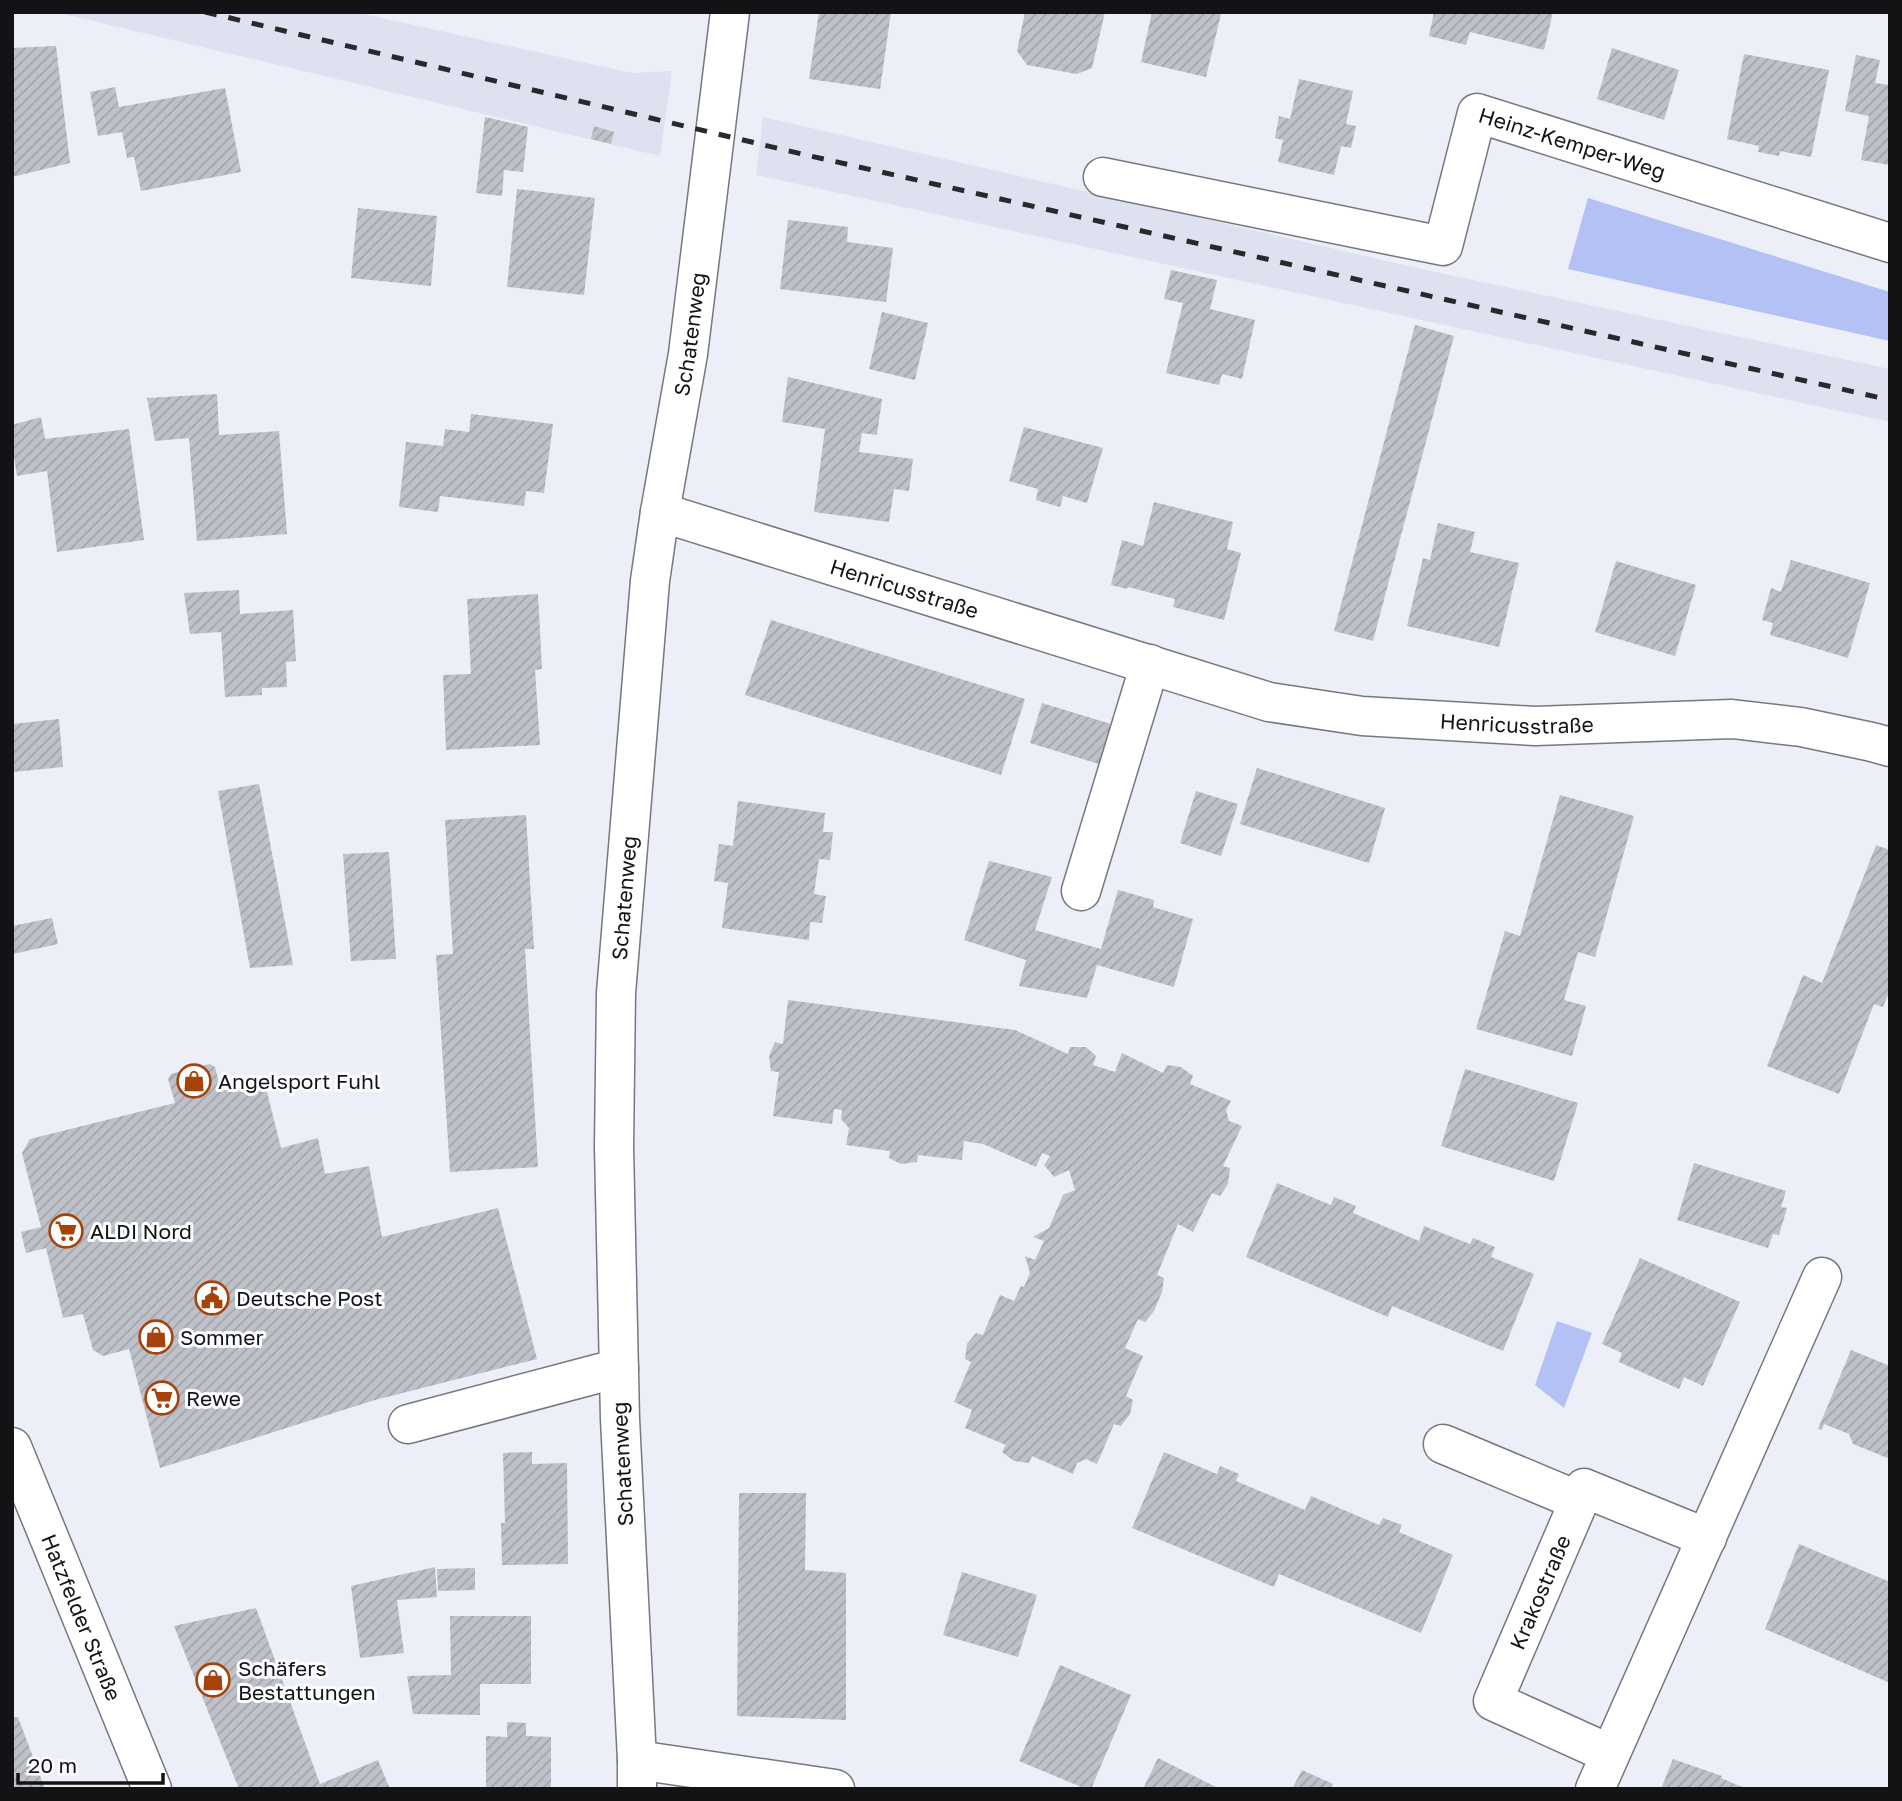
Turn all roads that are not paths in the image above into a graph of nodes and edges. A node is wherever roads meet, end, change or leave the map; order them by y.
1 (730, 12) edge
2 (1103, 177) dead end
3 (1890, 243) edge
4 (660, 512) junction
5 (1150, 664) junction
6 (1890, 747) edge
7 (1081, 891) dead end
8 (1822, 1277) dead end
9 (619, 1368) junction
10 (408, 1424) dead end
11 (1443, 1444) dead end
12 (12, 1447) edge
13 (1578, 1501) junction
14 (1707, 1538) junction
15 (1610, 1754) junction
16 (637, 1774) edge
17 (152, 1789) edge
18 (835, 1789) edge
19 (1595, 1789) edge

1 - 4 street, Schatenweg
2 - 3 street, Heinz-Kemper-Weg
4 - 5 street, Henricusstraße
4 - 9 street, Schatenweg
5 - 6 street, Henricusstraße
5 - 7 street
8 - 14 street
9 - 10 street
9 - 16 street, Schatenweg
11 - 13 street
12 - 17 street, Hatzfelder Straße
13 - 14 street
13 - 15 street, Krakostraße
14 - 15 street
15 - 19 street
16 - 18 street

